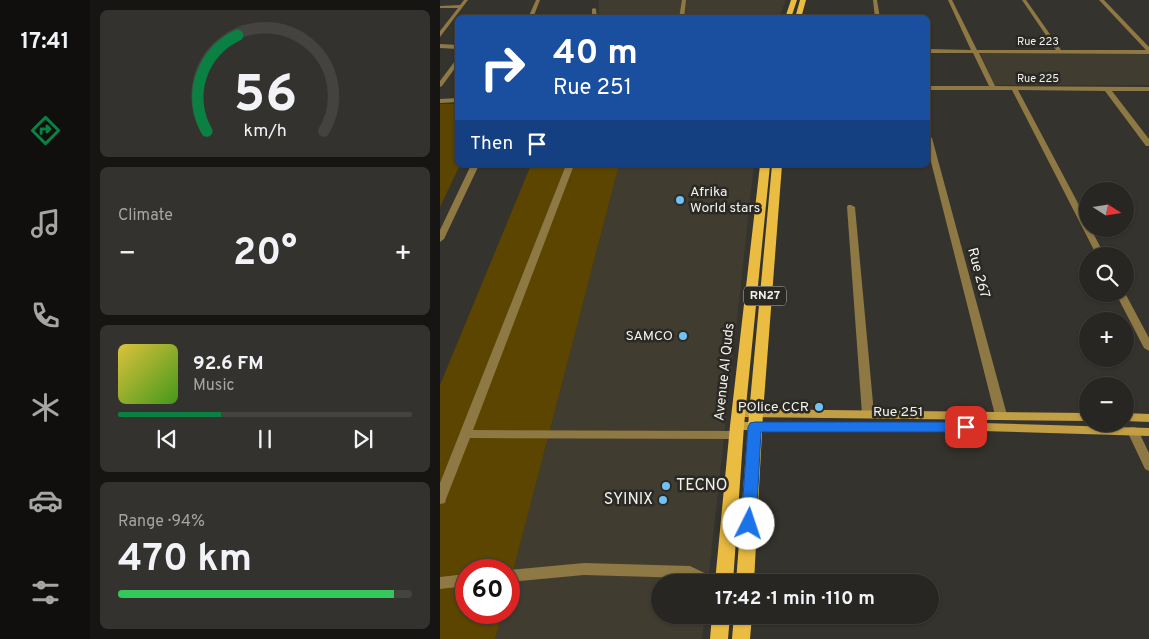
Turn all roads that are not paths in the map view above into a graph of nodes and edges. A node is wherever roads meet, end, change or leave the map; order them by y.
1 (466, 0) edge
2 (538, 0) edge
3 (684, 0) edge
4 (794, 0) edge
5 (803, 0) edge
6 (875, 0) edge
7 (950, 0) edge
8 (1024, 0) edge
9 (1101, 0) edge
10 (462, 6) junction
11 (440, 7) edge
12 (594, 8) dead end
13 (455, 15) edge
14 (455, 15) edge
15 (531, 15) edge
16 (594, 15) edge
17 (682, 15) edge
18 (789, 15) edge
19 (799, 15) edge
20 (878, 15) edge
21 (440, 35) edge
22 (440, 46) edge
23 (455, 48) edge
24 (930, 51) edge
25 (973, 51) junction
26 (1149, 51) edge
27 (1060, 52) junction
28 (455, 63) edge
29 (440, 85) edge
30 (930, 88) edge
31 (993, 88) junction
32 (1014, 88) junction
33 (1107, 89) junction
34 (1149, 89) edge
35 (455, 100) edge
36 (440, 101) edge
37 (1149, 144) edge
38 (930, 146) edge
39 (473, 167) edge
40 (569, 167) edge
41 (765, 167) edge
42 (777, 167) edge
43 (851, 207) dead end
44 (440, 239) edge
45 (1096, 247) edge
46 (1125, 302) edge
47 (1149, 348) edge
48 (868, 414) junction
49 (1001, 415) junction
50 (1079, 417) edge
51 (1134, 417) edge
52 (1149, 418) edge
53 (755, 420) junction
54 (738, 425) junction
55 (1079, 430) edge
56 (1134, 431) edge
57 (1133, 432) edge
58 (1149, 432) edge
59 (465, 434) junction
60 (1149, 466) edge
61 (440, 499) edge
62 (694, 574) edge
63 (725, 574) edge
64 (745, 574) edge
65 (520, 575) edge
66 (455, 581) edge
67 (440, 583) edge
68 (720, 624) edge
69 (742, 624) edge
70 (719, 639) edge
71 (741, 639) edge

1 - 10 street
2 - 15 street
3 - 17 street
4 - 18 main road
5 - 19 main road
6 - 20 street
7 - 25 street
8 - 27 street
9 - 26 street
10 - 11 street
10 - 14 street
12 - 16 street
13 - 21 street
22 - 23 street
24 - 25 street, Rue 223
25 - 27 street, Rue 223
25 - 31 street
26 - 27 street, Rue 223
28 - 29 street
30 - 31 street, Rue 225
31 - 32 street, Rue 225
32 - 33 street, Rue 225
32 - 45 street
33 - 34 street, Rue 225
33 - 37 street
35 - 36 street
38 - 49 street, Rue 267
39 - 44 street
40 - 59 street
41 - 54 main road, Avenue Al Quds / RN27
42 - 53 main road, RN27
43 - 48 street
46 - 47 street
48 - 49 main road, Rue 251
48 - 53 main road, Rue 251
49 - 50 main road, Rue 251
51 - 52 main road
53 - 54 main road, Rue 251
53 - 55 main road, Rue 251
53 - 64 main road, RN27
54 - 59 street
54 - 63 main road, Avenue Al Quds / RN27
56 - 58 main road, Rue 251
57 - 60 street
59 - 61 street
62 - 65 street
66 - 67 street
68 - 70 main road
69 - 71 main road

